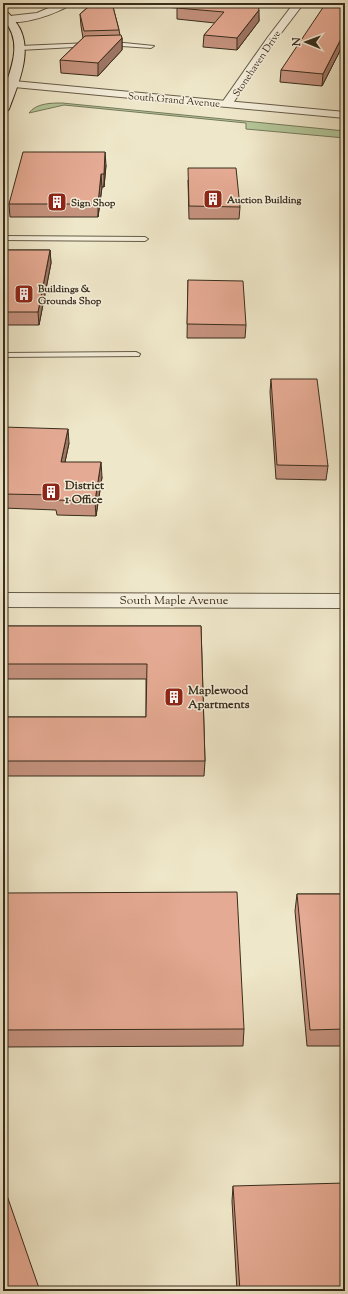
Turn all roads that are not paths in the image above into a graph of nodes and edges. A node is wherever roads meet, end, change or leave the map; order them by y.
1 (67, 3) edge
2 (298, 3) edge
3 (345, 5) edge
4 (6, 16) edge
5 (101, 44) edge
6 (94, 45) edge
7 (151, 46) dead end
8 (20, 48) junction
9 (7, 88) edge
10 (227, 104) junction
11 (3, 109) edge
12 (345, 115) edge
13 (345, 121) edge
14 (3, 238) edge
15 (145, 239) dead end
16 (136, 354) dead end
17 (3, 355) edge
18 (3, 600) edge
19 (345, 601) edge

1 - 4 street
2 - 3 lane
2 - 10 street, Stonehaven Drive
4 - 8 street
5 - 7 lane
6 - 8 lane
8 - 9 street
9 - 10 street, South Grand Avenue
9 - 11 street
9 - 13 street, South Grand Avenue
10 - 12 street, South Grand Avenue
14 - 15 lane
16 - 17 lane
18 - 19 street, South Maple Avenue

